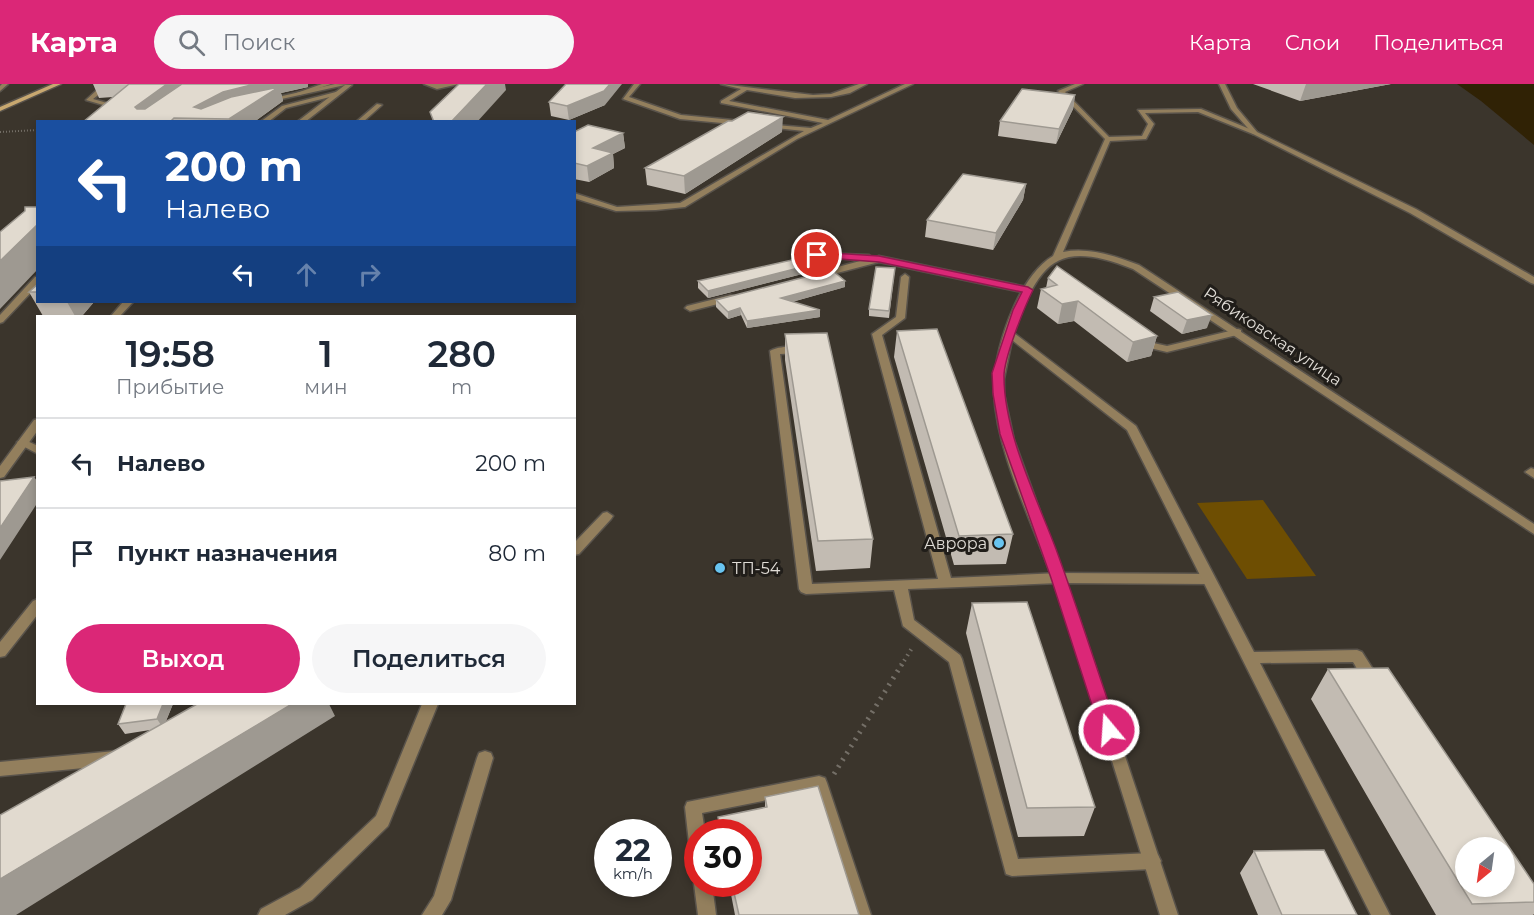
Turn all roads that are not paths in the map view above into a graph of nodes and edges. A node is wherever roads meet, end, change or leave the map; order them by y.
1 (5, 84) edge
2 (58, 84) edge
3 (328, 84) edge
4 (343, 84) edge
5 (350, 84) edge
6 (427, 84) edge
7 (456, 84) edge
8 (637, 84) edge
9 (724, 84) edge
10 (864, 84) edge
11 (910, 84) edge
12 (1080, 84) edge
13 (1222, 84) edge
14 (115, 86) edge
15 (747, 88) junction
16 (0, 89) edge
17 (296, 94) junction
18 (336, 94) junction
19 (265, 101) edge
20 (380, 105) dead end
21 (0, 109) edge
22 (99, 120) edge
23 (266, 120) edge
24 (303, 120) edge
25 (361, 120) edge
26 (829, 122) junction
27 (746, 123) edge
28 (757, 124) edge
29 (813, 130) junction
30 (1255, 133) junction
31 (1108, 139) junction
32 (576, 196) edge
33 (1057, 256) junction
34 (879, 259) junction
35 (795, 260) edge
36 (812, 276) edge
37 (905, 277) dead end
38 (36, 281) edge
39 (1534, 281) edge
40 (1028, 290) junction
41 (746, 294) edge
42 (127, 303) edge
43 (690, 308) dead end
44 (117, 315) edge
45 (0, 320) edge
46 (1238, 332) junction
47 (1010, 334) junction
48 (1131, 336) edge
49 (814, 350) edge
50 (36, 426) edge
51 (23, 442) junction
52 (36, 450) edge
53 (0, 463) edge
54 (0, 474) edge
55 (608, 516) dead end
56 (1534, 530) edge
57 (576, 549) edge
58 (1059, 578) junction
59 (1208, 579) junction
60 (946, 583) junction
61 (900, 585) junction
62 (36, 607) edge
63 (0, 652) edge
64 (1249, 658) junction
65 (1383, 697) edge
66 (430, 705) edge
67 (131, 756) edge
68 (485, 759) dead end
69 (0, 769) edge
70 (695, 819) edge
71 (1152, 861) junction
72 (705, 897) edge
73 (267, 915) edge
74 (430, 915) edge
75 (707, 915) edge
76 (862, 915) edge
77 (1169, 915) edge
78 (1381, 915) edge

1 - 16 street
2 - 21 main road
3 - 17 street
4 - 17 street
5 - 18 street
6 - 7 street
8 - 27 street
9 - 15 street
10 - 15 street
11 - 26 street
12 - 31 street
13 - 30 street
14 - 22 street
15 - 26 street
17 - 19 street
18 - 23 street
18 - 24 street
20 - 25 street
26 - 29 street
28 - 29 street
29 - 32 street
30 - 31 street
30 - 39 street
31 - 33 street
33 - 40 street
33 - 46 street, Рябиковская улица
34 - 35 street
34 - 36 street
34 - 40 street
37 - 60 street
38 - 45 street
40 - 47 street
41 - 43 street
42 - 44 street
46 - 48 street
46 - 56 street, Рябиковская улица
47 - 58 street
47 - 59 street
49 - 61 street
50 - 51 street
51 - 52 street
51 - 53 street
51 - 54 street
55 - 57 street
58 - 59 street
58 - 60 street
58 - 71 street
59 - 64 street
60 - 61 street
61 - 71 street
62 - 63 street
64 - 65 street
64 - 78 street
66 - 73 street
67 - 69 street
68 - 74 street
70 - 76 street
71 - 77 street
72 - 75 street

